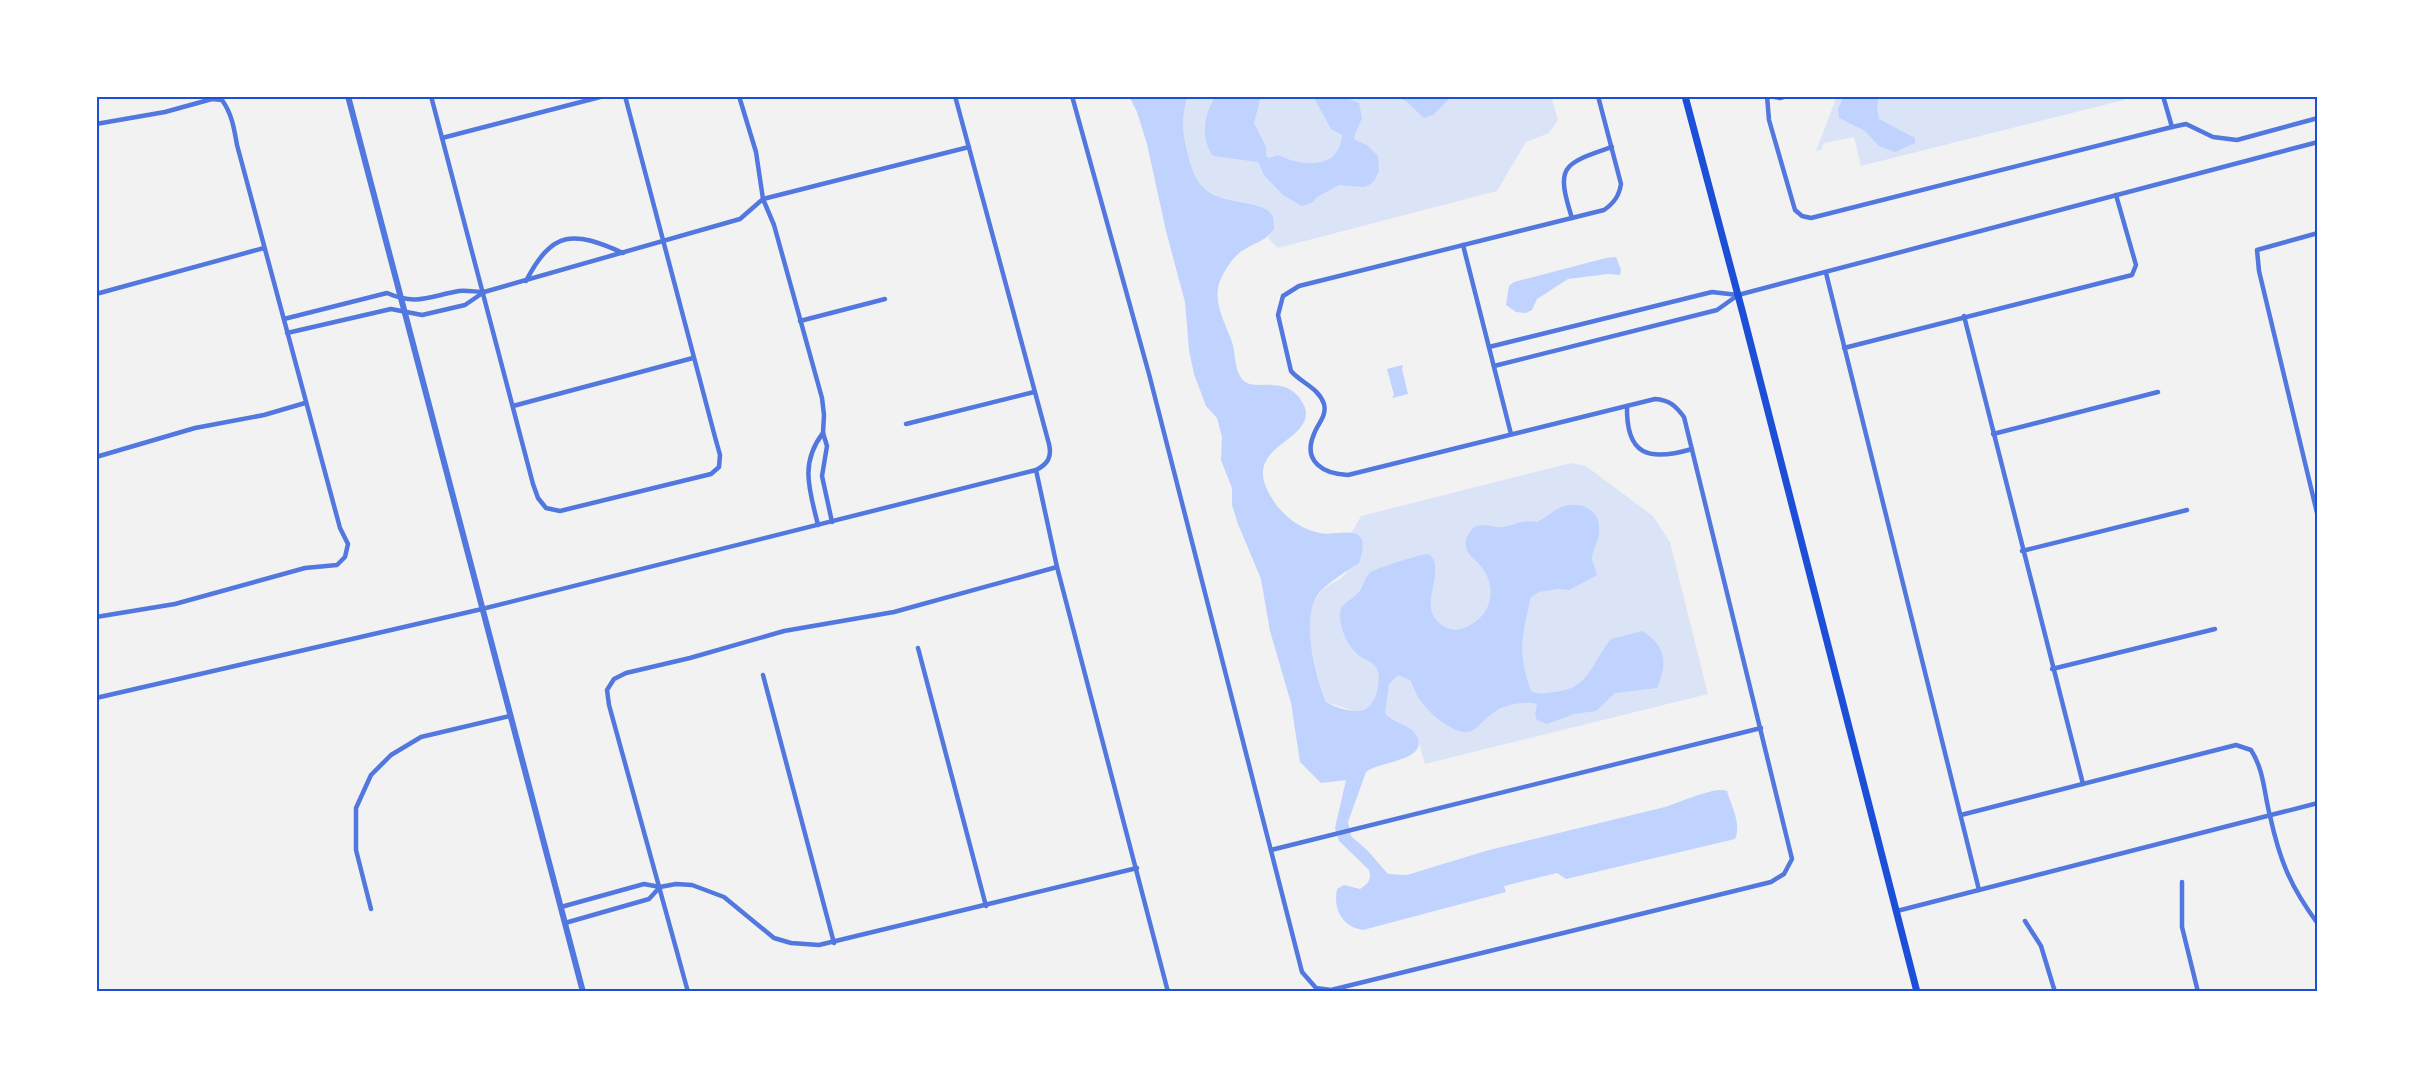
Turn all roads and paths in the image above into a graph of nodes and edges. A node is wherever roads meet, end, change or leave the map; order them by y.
1 (348, 96) edge
2 (431, 96) edge
3 (604, 96) edge
4 (625, 96) edge
5 (739, 96) edge
6 (955, 96) edge
7 (1072, 96) edge
8 (1598, 96) edge
9 (1685, 96) edge
10 (1769, 96) edge
11 (1787, 96) edge
12 (2163, 96) edge
13 (2318, 118) edge
14 (96, 124) edge
15 (2172, 127) junction
16 (442, 138) junction
17 (2318, 142) edge
18 (969, 147) junction
19 (1612, 147) junction
20 (2116, 195) junction
21 (763, 199) junction
22 (1572, 218) junction
23 (2318, 233) edge
24 (662, 242) junction
25 (1463, 244) junction
26 (264, 248) junction
27 (623, 253) junction
28 (1826, 273) junction
29 (526, 281) junction
30 (484, 292) junction
31 (96, 294) edge
32 (1738, 295) junction
33 (402, 299) junction
34 (885, 299) dead end
35 (405, 313) junction
36 (1964, 316) junction
37 (284, 318) junction
38 (800, 321) junction
39 (287, 333) junction
40 (1489, 347) junction
41 (1844, 348) junction
42 (693, 358) junction
43 (1494, 366) junction
44 (1034, 392) junction
45 (2158, 392) dead end
46 (305, 403) junction
47 (513, 406) junction
48 (1627, 406) junction
49 (906, 424) dead end
50 (823, 433) junction
51 (1512, 434) junction
52 (1993, 434) junction
53 (1692, 449) junction
54 (96, 457) edge
55 (1036, 470) junction
56 (2187, 510) dead end
57 (2318, 517) edge
58 (832, 522) junction
59 (818, 525) junction
60 (2022, 551) junction
61 (1057, 567) junction
62 (482, 609) junction
63 (96, 617) edge
64 (2215, 629) dead end
65 (918, 648) dead end
66 (2052, 669) junction
67 (763, 675) dead end
68 (96, 698) edge
69 (510, 716) junction
70 (1761, 728) junction
71 (2083, 784) junction
72 (2318, 803) edge
73 (1961, 815) junction
74 (2270, 815) junction
75 (1271, 850) junction
76 (1137, 868) junction
77 (2182, 882) dead end
78 (660, 887) junction
79 (1979, 890) junction
80 (986, 906) junction
81 (561, 907) junction
82 (371, 909) dead end
83 (1897, 911) junction
84 (2025, 921) dead end
85 (565, 922) junction
86 (2318, 924) edge
87 (834, 943) junction
88 (584, 992) edge
89 (688, 992) edge
90 (1168, 992) edge
91 (1917, 992) edge
92 (2055, 992) edge
93 (2198, 992) edge

1 - 33 street
2 - 16 street
3 - 16 street
4 - 24 street
5 - 21 street
6 - 18 street
7 - 75 street
8 - 19 street
9 - 32 main road
10 - 11 street
10 - 15 street
12 - 15 street
13 - 15 street
14 - 26 street
16 - 30 street
17 - 20 street
18 - 21 street
18 - 44 street
19 - 22 street
19 - 22 street
20 - 28 street
20 - 36 street
21 - 24 street
21 - 38 street
22 - 25 street
23 - 57 street
24 - 27 street
24 - 42 street
25 - 40 street
25 - 51 street
26 - 31 street
26 - 37 street
27 - 29 street
27 - 29 street
28 - 32 street
28 - 41 street
29 - 30 street
30 - 33 street
30 - 35 street
30 - 47 street
32 - 40 street
32 - 43 street
32 - 83 main road
33 - 35 street
33 - 37 street
34 - 38 street
35 - 39 street
35 - 62 street
36 - 41 street
36 - 52 street
37 - 39 street
38 - 50 street
39 - 46 street
40 - 43 street
41 - 73 street
42 - 47 street
42 - 47 street
43 - 51 street
44 - 49 street
44 - 55 street
45 - 52 street
46 - 54 street
46 - 63 street
48 - 51 street
48 - 53 street
48 - 53 street
50 - 58 street
50 - 59 street
52 - 60 street
53 - 70 street
55 - 58 street
55 - 61 street
56 - 60 street
58 - 59 street
59 - 62 street
60 - 66 street
61 - 76 street
61 - 78 street
62 - 68 street
62 - 69 street
64 - 66 street
65 - 80 street
66 - 71 street
67 - 87 street
69 - 81 street
69 - 82 street
70 - 75 street
70 - 75 street
71 - 73 street
71 - 74 street
72 - 74 street
73 - 79 street
74 - 79 street
74 - 86 street
76 - 80 street
76 - 90 street
77 - 93 street
78 - 81 street
78 - 85 street
78 - 87 street
78 - 89 street
79 - 83 street
80 - 87 street
81 - 85 street
83 - 91 main road
84 - 92 street
85 - 88 street

